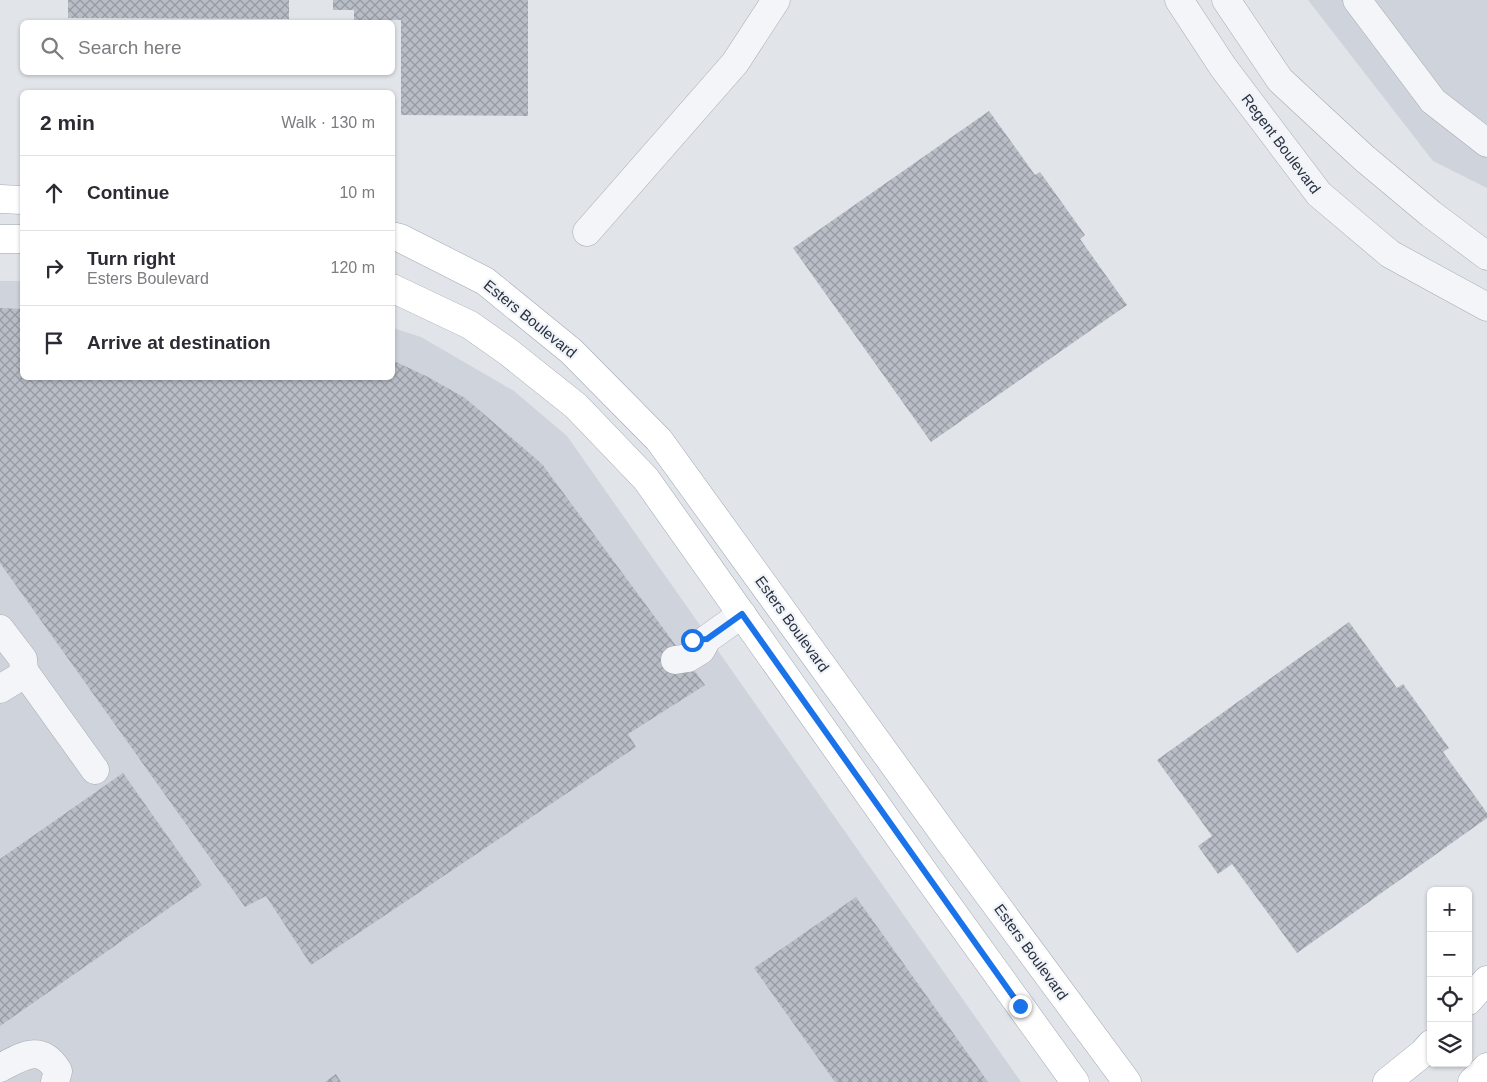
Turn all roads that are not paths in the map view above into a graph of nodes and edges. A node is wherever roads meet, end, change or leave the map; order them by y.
1 (776, 0) edge
2 (1179, 0) edge
3 (1226, 0) edge
4 (1357, 0) edge
5 (1487, 142) edge
6 (0, 199) edge
7 (20, 200) edge
8 (586, 232) dead end
9 (395, 237) edge
10 (0, 239) edge
11 (20, 239) edge
12 (1487, 256) edge
13 (395, 289) edge
14 (1487, 307) edge
15 (742, 614) junction
16 (0, 629) edge
17 (707, 639) dead end
18 (24, 671) junction
19 (0, 689) edge
20 (95, 770) dead end
21 (1487, 980) edge
22 (1472, 997) edge
23 (1427, 1048) edge
24 (1487, 1067) edge
25 (0, 1068) edge
26 (55, 1082) edge
27 (1075, 1082) edge
28 (1127, 1082) edge
29 (1387, 1082) edge
30 (1472, 1082) edge

1 - 8 street
2 - 14 street, Regent Boulevard
3 - 12 street
4 - 5 street
6 - 7 main road
9 - 28 main road, Esters Boulevard
10 - 11 main road
13 - 15 main road
15 - 17 street
15 - 27 main road
16 - 18 street
18 - 19 street
18 - 20 street
21 - 22 main road
23 - 29 main road
24 - 30 main road
25 - 26 street

